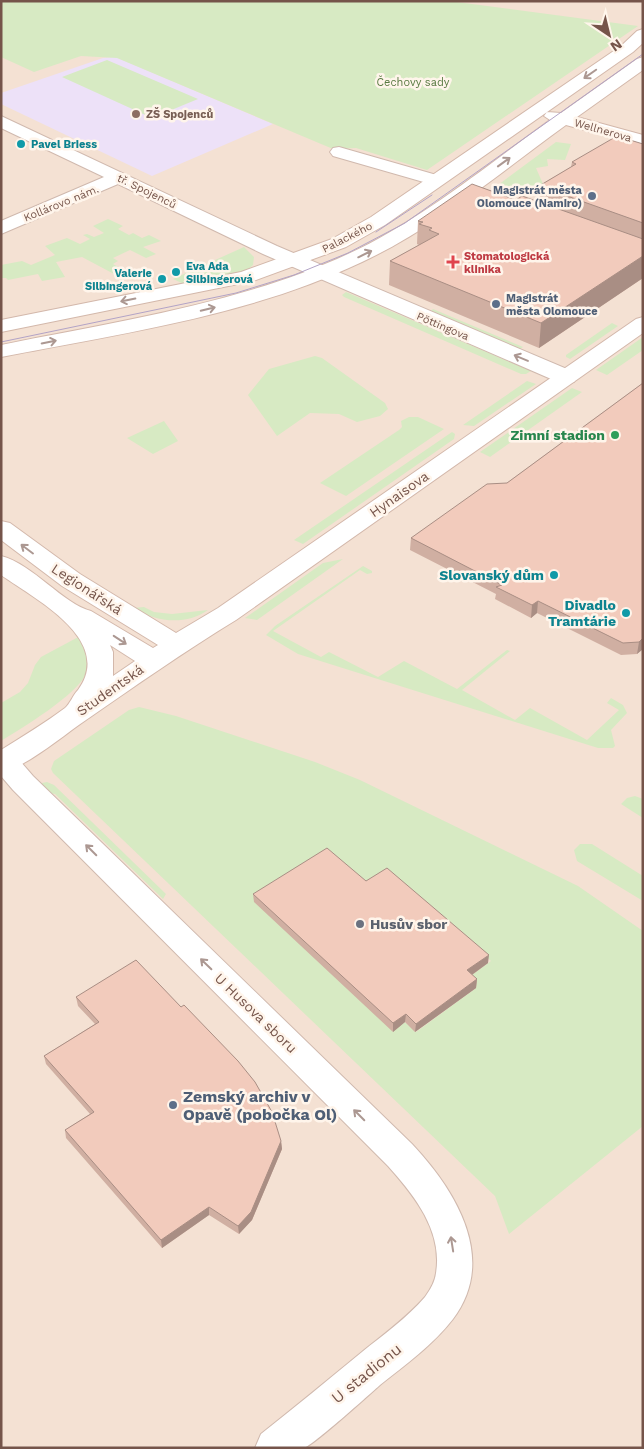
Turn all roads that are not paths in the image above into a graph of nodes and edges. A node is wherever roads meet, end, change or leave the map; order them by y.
1 (643, 34) edge
2 (643, 62) edge
3 (537, 112) junction
4 (564, 119) junction
5 (1, 121) edge
6 (643, 141) edge
7 (340, 152) dead end
8 (120, 177) junction
9 (434, 180) junction
10 (477, 195) junction
11 (1, 228) edge
12 (294, 261) junction
13 (320, 273) junction
14 (643, 323) edge
15 (1, 326) edge
16 (1, 351) edge
17 (566, 377) junction
18 (1, 528) edge
19 (1, 564) edge
20 (69, 611) junction
21 (176, 645) junction
22 (153, 660) junction
23 (101, 668) joint
24 (68, 719) junction
25 (3, 762) edge
26 (449, 1292) joint
27 (275, 1448) edge

1 -> 3 street, Palackého
2 - 4 street, Palackého
3 - 4 street, Wellnerova
3 - 9 street, Palackého
4 - 6 street, Wellnerova
10 -> 4 street, Palackého
5 - 8 street, tř. Spojenců
7 - 9 street
8 - 11 street, Kollárovo nám.
8 - 12 street, tř. Spojenců
9 - 10 street
9 - 12 street, Palackého
13 -> 10 street, Palackého
12 - 13 street, tř. Spojenců
12 -> 15 street, Palackého
16 -> 13 street, Palackého
17 -> 13 street, Pöttingova
14 - 17 street, Hynaisova
17 - 21 street, Hynaisova
21 -> 18 street, Legionářská
19 - 20 street, Legionářská
20 -> 22 street, Legionářská
20 - 23 street, Legionářská
21 - 22 street, Hynaisova
22 - 24 street, Studentská
23 - 24 street, Studentská
24 - 25 street, Studentská
26 -> 25 street, U Husova sboru
26 - 27 street, U stadionu

